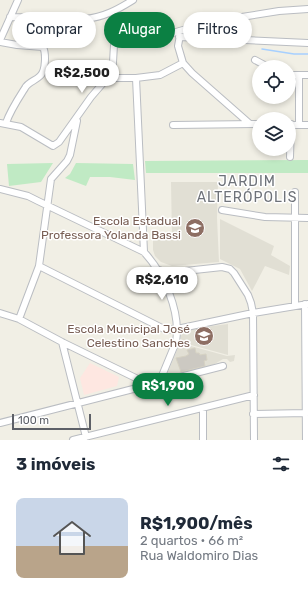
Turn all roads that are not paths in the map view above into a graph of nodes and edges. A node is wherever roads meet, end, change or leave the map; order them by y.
1 (18, 0) edge
2 (133, 0) edge
3 (308, 9) edge
4 (252, 15) edge
5 (10, 17) junction
6 (183, 33) edge
7 (180, 34) junction
8 (183, 34) edge
9 (252, 40) edge
10 (0, 41) edge
11 (308, 43) edge
12 (183, 63) junction
13 (299, 75) joint
14 (308, 75) edge
15 (136, 78) junction
16 (112, 79) junction
17 (78, 117) junction
18 (3, 123) edge
19 (250, 124) joint
20 (173, 125) dead end
21 (296, 125) edge
22 (299, 125) junction
23 (308, 125) edge
24 (0, 189) edge
25 (295, 192) dead end
26 (48, 206) junction
27 (222, 210) dead end
28 (296, 218) junction
29 (308, 218) edge
30 (144, 252) junction
31 (39, 266) junction
32 (159, 270) junction
33 (307, 304) edge
34 (295, 305) junction
35 (0, 313) edge
36 (253, 313) junction
37 (19, 319) junction
38 (176, 329) junction
39 (62, 342) junction
40 (223, 366) dead end
41 (159, 383) junction
42 (150, 385) junction
43 (254, 395) junction
44 (77, 404) junction
45 (203, 408) junction
46 (306, 413) junction
47 (253, 414) junction
48 (0, 423) edge
49 (83, 438) edge
50 (73, 440) edge
51 (203, 440) edge
52 (254, 440) edge
53 (306, 440) edge

1 - 5 street
2 - 5 street
3 - 4 street
5 - 10 street
6 - 7 street
7 - 8 street
7 - 12 street
7 - 16 street
9 - 11 street
10 - 18 street
12 - 15 street
12 - 19 street
13 - 14 street
13 - 22 street
15 - 16 street
15 - 30 street
16 - 17 street
17 - 18 street
17 - 26 street
19 - 20 street
21 - 22 street
22 - 23 street
24 - 26 street
25 - 28 street
26 - 30 street
26 - 31 street
27 - 28 street
28 - 29 street
28 - 34 street
30 - 32 street
31 - 37 street
31 - 38 street
32 - 36 street
32 - 38 street
33 - 34 street
33 - 46 street
34 - 36 street
35 - 37 street
36 - 38 street
36 - 43 street
37 - 39 street
38 - 41 street
39 - 42 street
39 - 44 street
40 - 41 street
41 - 42 street
42 - 44 street
43 - 45 street
43 - 47 street
44 - 48 street
44 - 49 street
45 - 49 street
45 - 51 street
46 - 47 street
46 - 53 street
47 - 52 street
49 - 50 street

